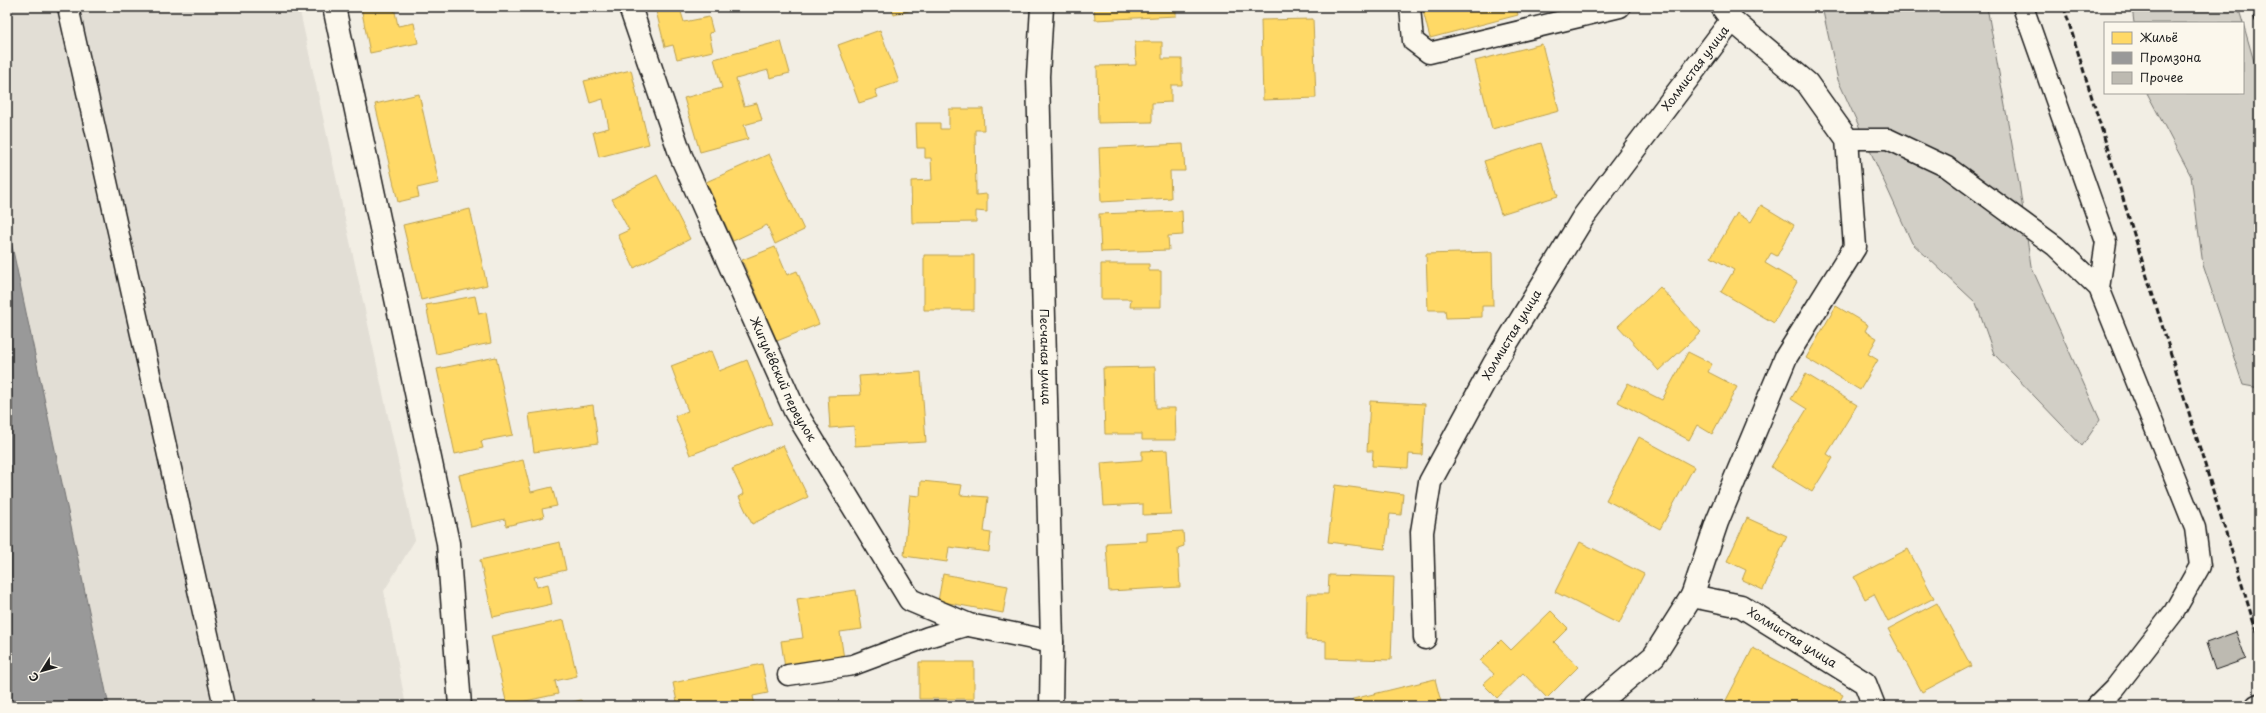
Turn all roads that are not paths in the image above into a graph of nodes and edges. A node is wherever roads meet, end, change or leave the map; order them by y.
1 (68, 7) edge
2 (334, 7) edge
3 (630, 7) edge
4 (1042, 7) edge
5 (1410, 7) edge
6 (1620, 7) edge
7 (2023, 7) edge
8 (1727, 14) edge
9 (1847, 139) junction
10 (2099, 288) junction
11 (1692, 596) junction
12 (969, 625) junction
13 (1425, 638) dead end
14 (1052, 642) junction
15 (788, 675) dead end
16 (224, 706) edge
17 (460, 706) edge
18 (1051, 706) edge
19 (1595, 706) edge
20 (1874, 706) edge
21 (2098, 706) edge

1 - 16 lane
2 - 17 street
3 - 12 street, Жигулёвский переулок
4 - 14 street, Песчаная улица
5 - 6 lane
7 - 10 lane
8 - 9 street, Холмистая улица
8 - 13 street, Холмистая улица
9 - 10 lane
9 - 11 street
10 - 21 lane
11 - 19 street
11 - 20 street, Холмистая улица
12 - 14 street, Жигулёвский переулок
12 - 15 lane
14 - 18 street, Песчаная улица

